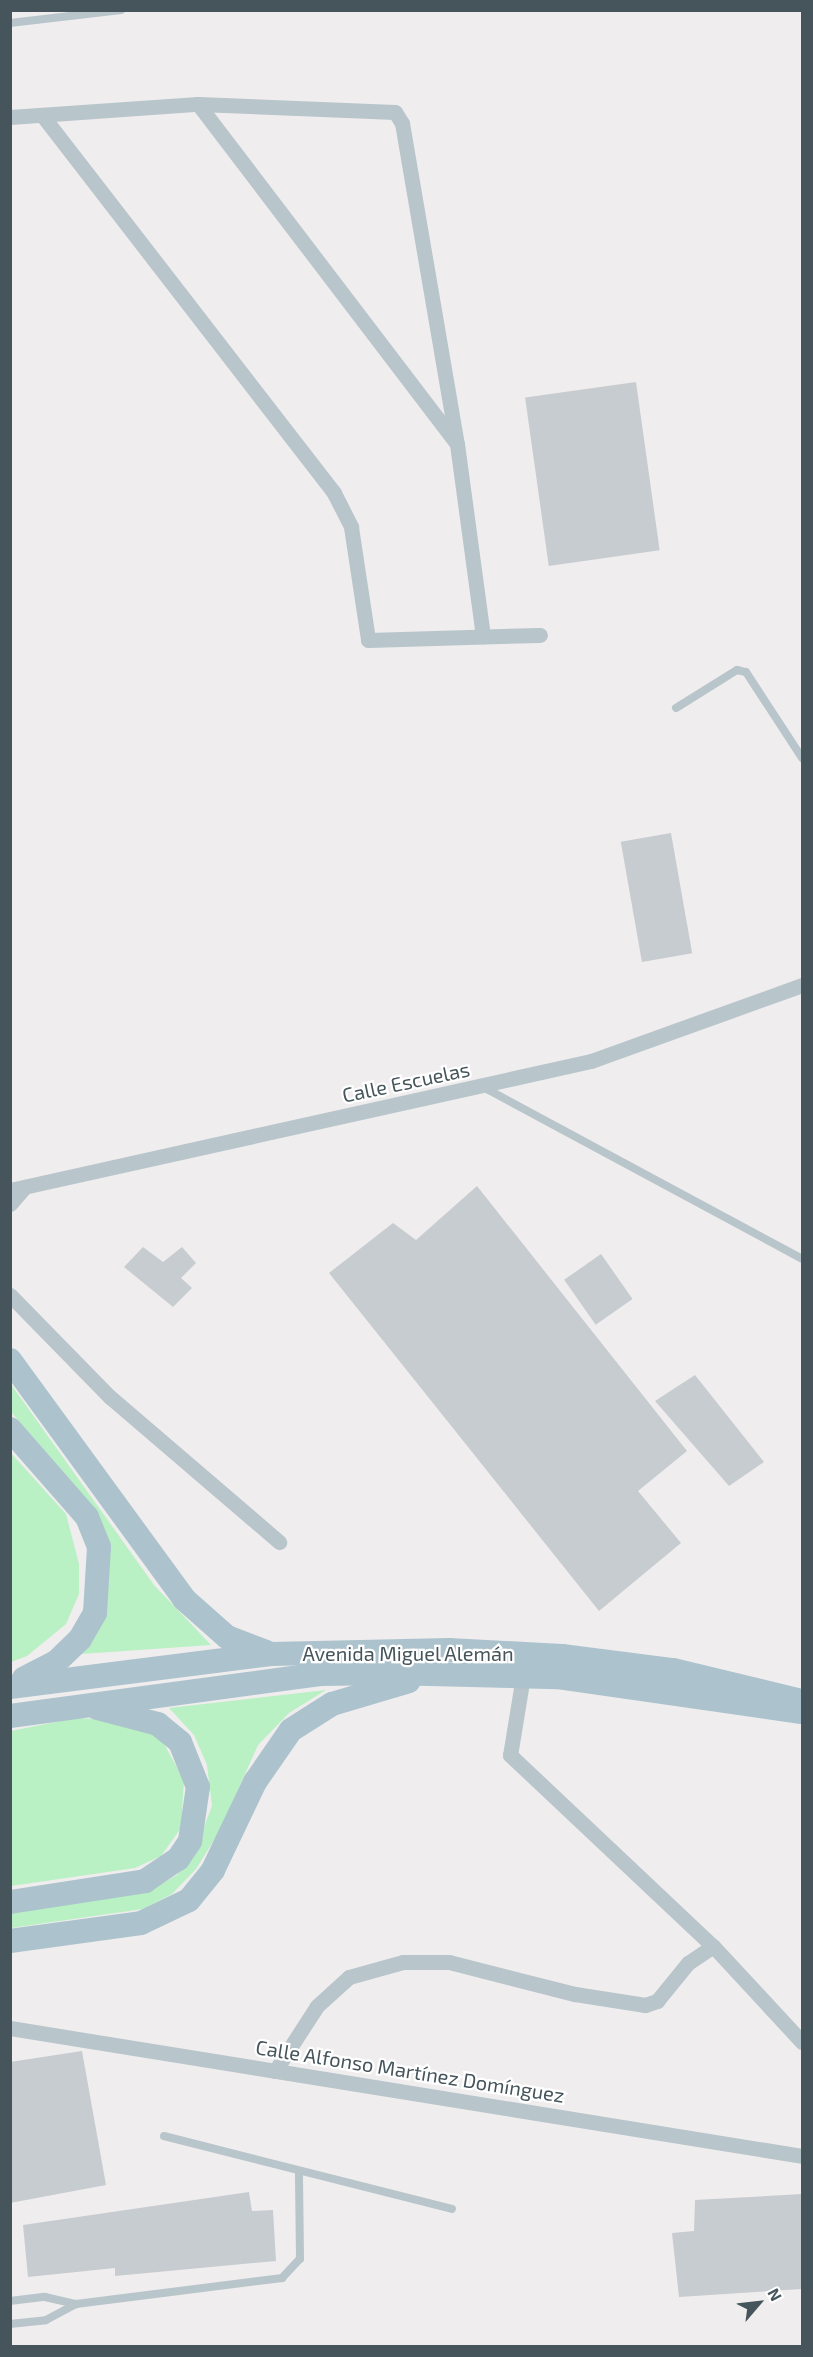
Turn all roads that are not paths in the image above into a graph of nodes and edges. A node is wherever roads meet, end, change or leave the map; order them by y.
1 (121, 10) edge
2 (10, 23) edge
3 (198, 104) junction
4 (42, 115) junction
5 (10, 117) edge
6 (457, 444) junction
7 (540, 635) dead end
8 (483, 636) junction
9 (676, 708) dead end
10 (802, 758) edge
11 (802, 986) edge
12 (483, 1087) junction
13 (18, 1188) edge
14 (10, 1204) edge
15 (802, 1259) edge
16 (10, 1295) edge
17 (10, 1360) edge
18 (10, 1428) edge
19 (279, 1542) dead end
20 (271, 1654) junction
21 (430, 1673) junction
22 (523, 1676) junction
23 (671, 1680) junction
24 (10, 1685) edge
25 (802, 1701) edge
26 (80, 1705) junction
27 (802, 1712) edge
28 (10, 1716) edge
29 (10, 1902) edge
30 (10, 1941) edge
31 (713, 1947) junction
32 (10, 2028) edge
33 (802, 2043) edge
34 (275, 2070) junction
35 (164, 2136) dead end
36 (802, 2156) edge
37 (299, 2171) junction
38 (452, 2210) dead end
39 (10, 2301) edge
40 (76, 2304) junction
41 (10, 2324) edge

1 - 2 lane
3 - 4 street
3 - 6 street
3 - 6 street
4 - 5 street
4 - 8 street
6 - 8 street
7 - 8 street
9 - 10 lane
11 - 12 street, Calle Escuelas
12 - 13 street, Calle Escuelas
12 - 15 lane
13 - 14 street
16 - 19 street
17 - 20 main road
18 - 24 main road
20 - 23 main road, Avenida Miguel Alemán
20 - 24 main road, Avenida Miguel Alemán
21 - 22 main road, Avenida Miguel Alemán
21 - 26 main road, Avenida Miguel Alemán
21 - 30 main road
22 - 23 main road, Avenida Miguel Alemán
22 - 31 street
23 - 25 main road, Avenida Miguel Alemán
23 - 27 main road, Avenida Miguel Alemán
26 - 28 main road, Avenida Miguel Alemán
26 - 29 main road
31 - 33 street
31 - 34 street
32 - 34 street, Calle Alfonso Martínez Domínguez
34 - 36 street, Calle Alfonso Martínez Domínguez
35 - 37 lane
37 - 38 lane
37 - 40 lane
39 - 40 lane
40 - 41 lane

